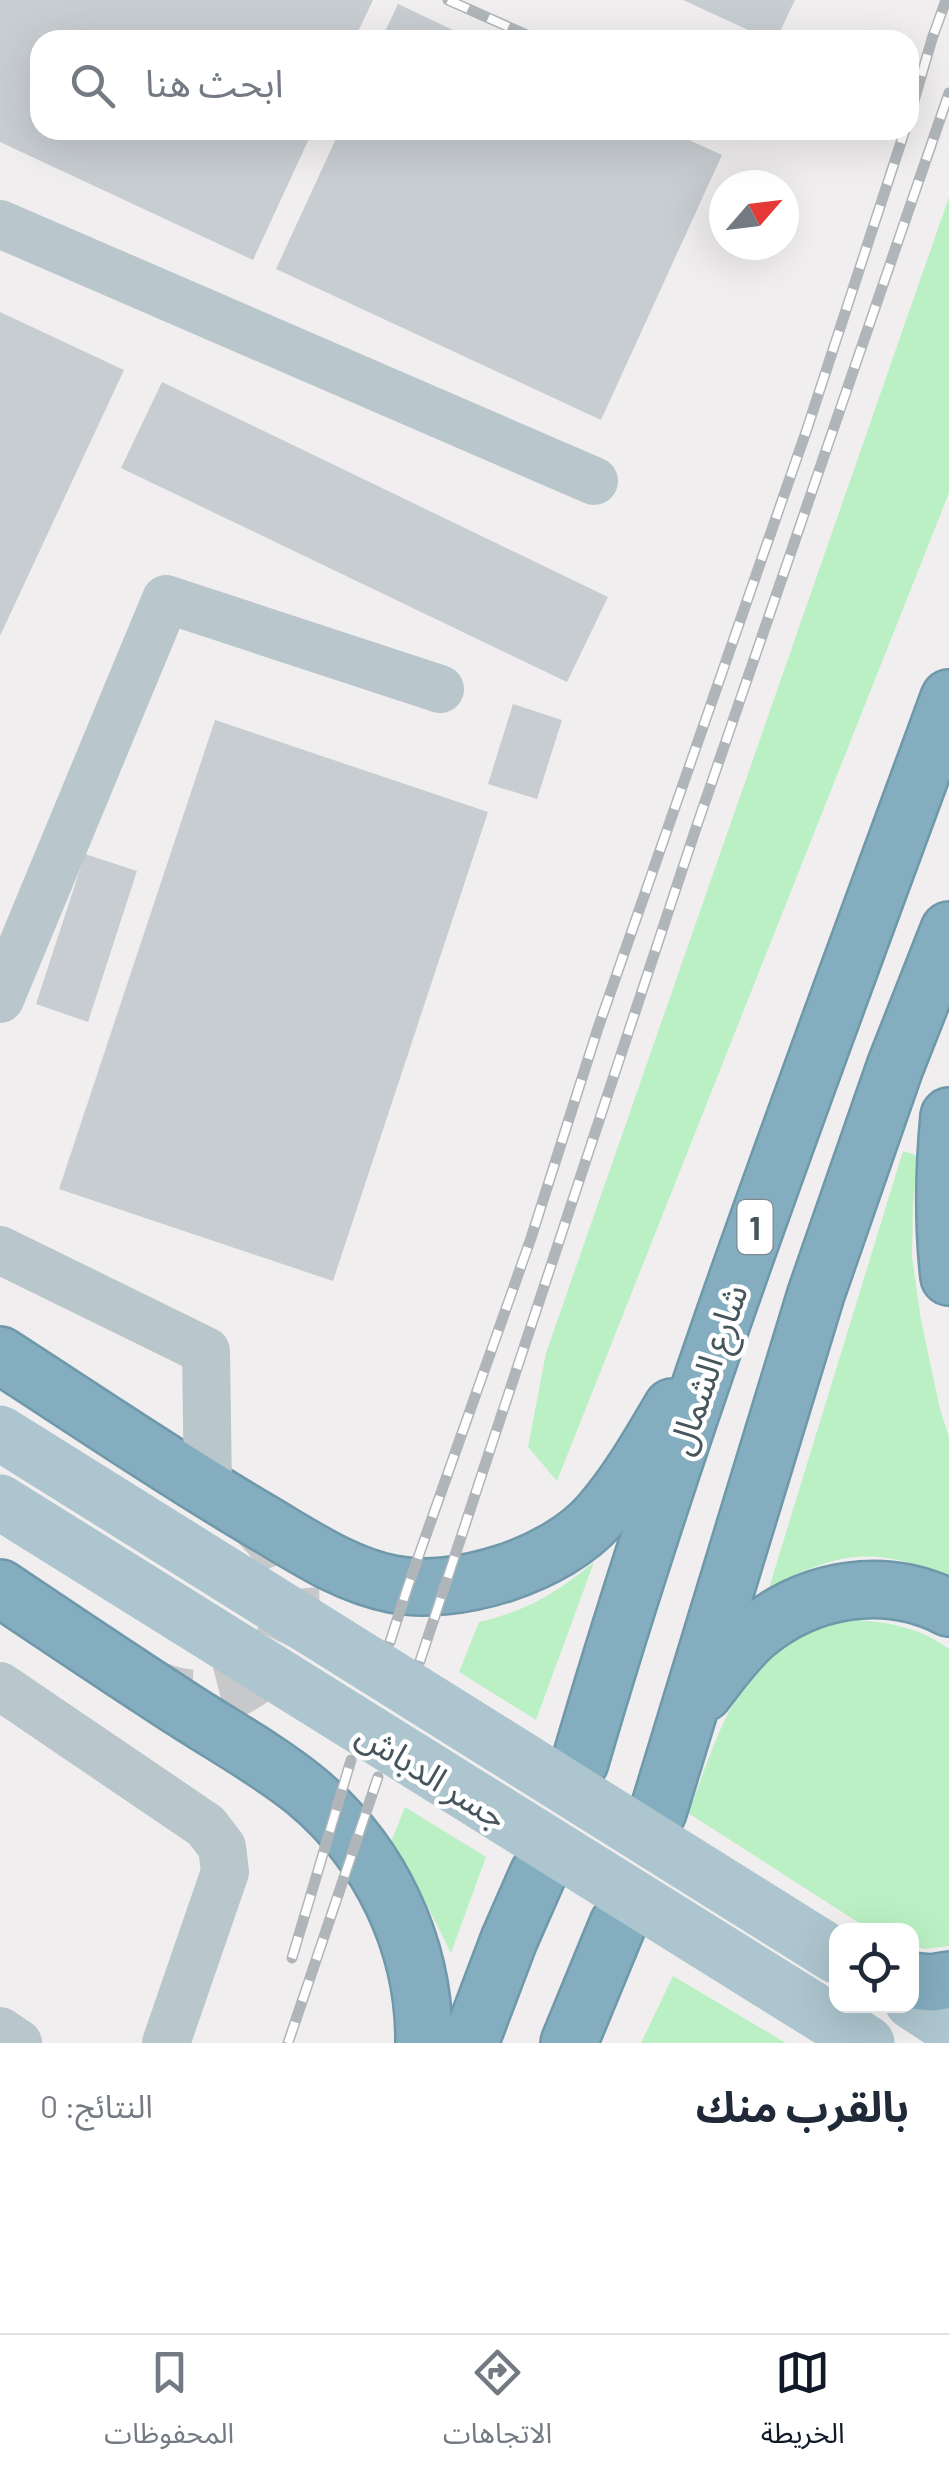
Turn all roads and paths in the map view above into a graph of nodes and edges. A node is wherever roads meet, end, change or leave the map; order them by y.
1 (0, 224) edge
2 (594, 481) dead end
3 (440, 689) dead end
4 (949, 698) edge
5 (949, 930) edge
6 (0, 998) edge
7 (949, 1116) edge
8 (0, 1250) edge
9 (949, 1277) edge
10 (723, 1316) junction
11 (0, 1355) edge
12 (0, 1433) edge
13 (208, 1490) junction
14 (0, 1502) edge
15 (0, 1588) edge
16 (949, 1608) edge
17 (0, 1686) edge
18 (682, 1734) junction
19 (580, 1762) dead end
20 (658, 1812) dead end
21 (538, 1874) dead end
22 (618, 1924) dead end
23 (829, 1952) edge
24 (949, 1980) edge
25 (919, 1982) edge
26 (919, 2007) edge
27 (949, 2026) edge
28 (0, 2031) edge
29 (18, 2043) edge
30 (166, 2043) edge
31 (424, 2043) edge
32 (470, 2043) edge
33 (569, 2043) edge
34 (867, 2043) edge

1 - 2 street
3 - 6 street
4 - 10 highway, شارع الشمال / 1
5 - 18 highway
7 - 9 highway
8 - 13 street
10 - 13 highway
10 - 19 highway, شارع الشمال / 1
11 - 13 highway
12 - 23 main road, جسر الدباش, bridge
14 - 34 main road, جسر الدباش, bridge
15 - 31 highway
16 - 18 highway
17 - 30 street
18 - 20 highway
21 - 32 highway
22 - 33 highway
24 - 25 highway
26 - 27 main road
28 - 29 street

